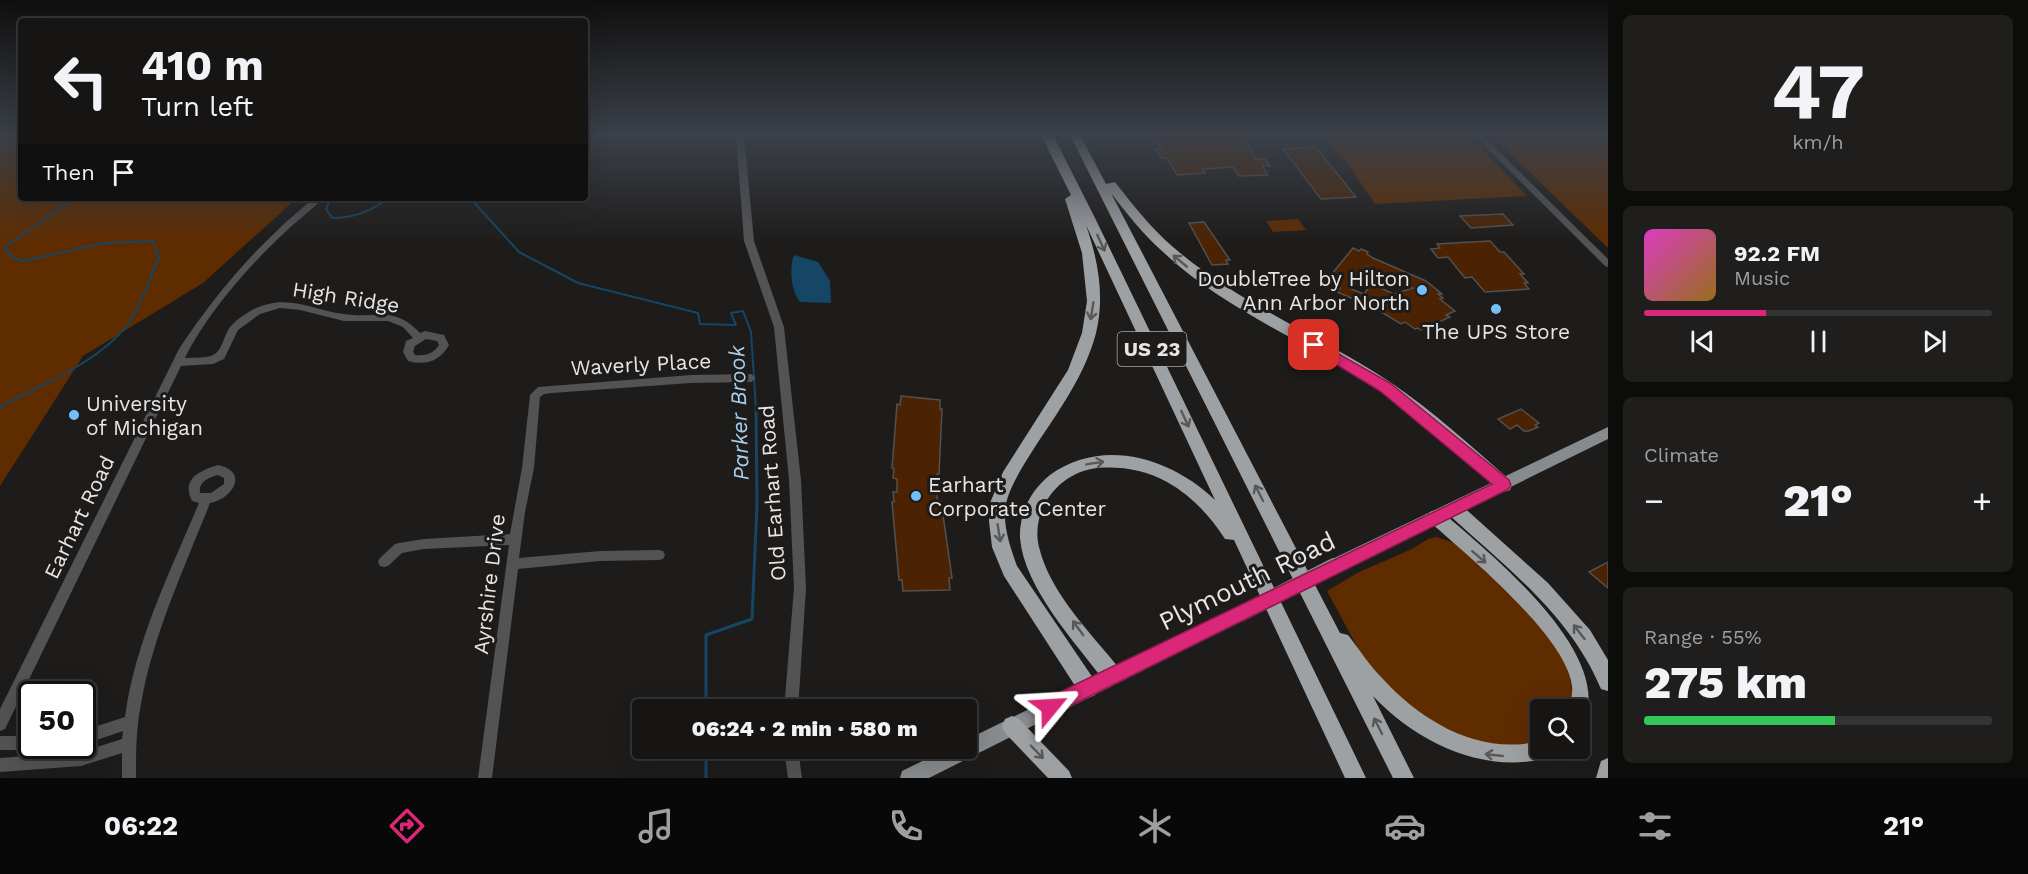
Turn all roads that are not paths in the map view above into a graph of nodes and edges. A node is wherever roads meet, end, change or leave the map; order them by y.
1 (743, 171) edge
2 (1060, 171) edge
3 (1066, 171) edge
4 (1094, 171) edge
5 (1103, 171) edge
6 (1515, 171) edge
7 (315, 201) edge
8 (1608, 264) edge
9 (418, 338) dead end
10 (178, 362) junction
11 (751, 378) dead end
12 (535, 395) joint
13 (1608, 433) edge
14 (1504, 485) junction
15 (206, 499) dead end
16 (1454, 509) junction
17 (1436, 518) junction
18 (515, 539) junction
19 (659, 555) dead end
20 (384, 562) dead end
21 (512, 564) junction
22 (1322, 616) junction
23 (1294, 649) junction
24 (1112, 675) junction
25 (1608, 682) edge
26 (1088, 688) junction
27 (792, 699) edge
28 (1581, 699) edge
29 (129, 722) junction
30 (0, 724) edge
31 (1012, 726) junction
32 (96, 733) edge
33 (18, 743) edge
34 (0, 744) edge
35 (128, 744) junction
36 (1530, 753) edge
37 (792, 759) edge
38 (0, 765) edge
39 (1608, 768) edge
40 (129, 778) edge
41 (485, 778) edge
42 (795, 778) edge
43 (909, 778) edge
44 (1062, 778) edge
45 (1356, 778) edge
46 (1404, 778) edge
47 (1606, 778) edge

1 - 27 street, Old Earhart Road
2 -> 26 highway
3 -> 23 highway, US 23
22 -> 4 highway, US 23
14 -> 5 highway
6 - 8 street
7 - 10 street, Earhart Road
9 - 10 street, High Ridge
10 - 30 street, Earhart Road
11 - 12 street, Waverly Place
12 - 18 street, Ayrshire Drive
13 - 14 main road, Plymouth Road
14 - 16 main road, Plymouth Road
15 - 29 street
16 - 17 main road, Plymouth Road
25 -> 16 highway
17 - 24 main road, Plymouth Road, bridge
17 -> 28 highway
18 - 20 street
18 - 21 street, Ayrshire Drive
19 - 21 street
21 - 41 street, Ayrshire Drive
36 -> 22 highway
46 -> 22 highway, US 23
24 -> 23 highway
23 - 45 highway, US 23
24 - 26 main road, Plymouth Road
26 - 31 main road, Plymouth Road
29 - 32 street
29 - 35 street
31 - 43 main road, Plymouth Road
31 -> 44 highway
33 - 34 street
35 - 38 street
35 - 40 street
37 - 42 street
39 - 47 highway

